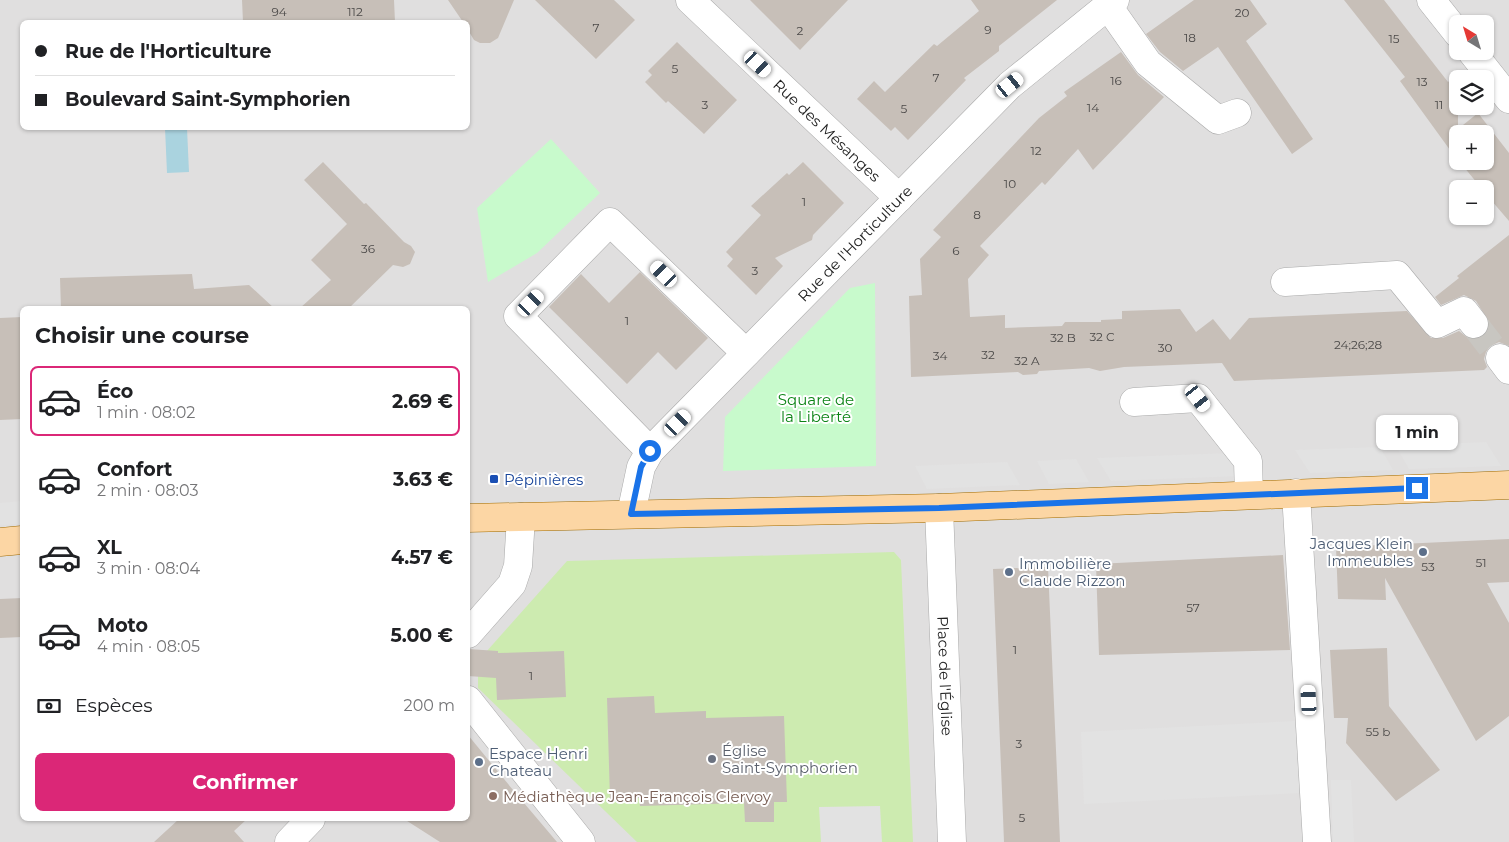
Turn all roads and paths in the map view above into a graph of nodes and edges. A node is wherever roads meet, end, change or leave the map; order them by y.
1 (690, 0) edge
2 (1431, 0) edge
3 (1112, 3) edge
4 (1449, 23) edge
5 (1478, 60) edge
6 (1509, 100) edge
7 (1237, 113) dead end
8 (899, 198) junction
9 (1285, 282) dead end
10 (1474, 324) tunnel mouth
11 (746, 353) junction
12 (1134, 402) dead end
13 (650, 451) junction
14 (1509, 485) edge
15 (1296, 493) junction
16 (1249, 495) junction
17 (939, 508) junction
18 (631, 514) junction
19 (521, 517) junction
20 (470, 518) edge
21 (20, 540) edge
22 (0, 542) edge
23 (470, 632) edge
24 (470, 703) edge
25 (309, 821) edge
26 (289, 842) edge
27 (580, 842) edge
28 (952, 842) edge
29 (1317, 842) edge

1 - 8 street, Rue des Mésanges
2 - 4 street
3 - 7 street
3 - 8 street, Rue de l'Horticulture
5 - 6 street
8 - 11 street, Rue de l'Horticulture
9 - 10 street
11 - 13 street, Rue de l'Horticulture
11 - 13 street
12 - 16 street
13 - 18 street, Rue de l'Horticulture
14 - 15 main road
15 - 16 main road
15 - 29 street
16 - 17 main road
17 - 18 main road
17 - 28 street, Place de l'Église
18 - 19 main road
19 - 20 main road
19 - 23 street
21 - 22 main road
24 - 27 street
25 - 26 street

